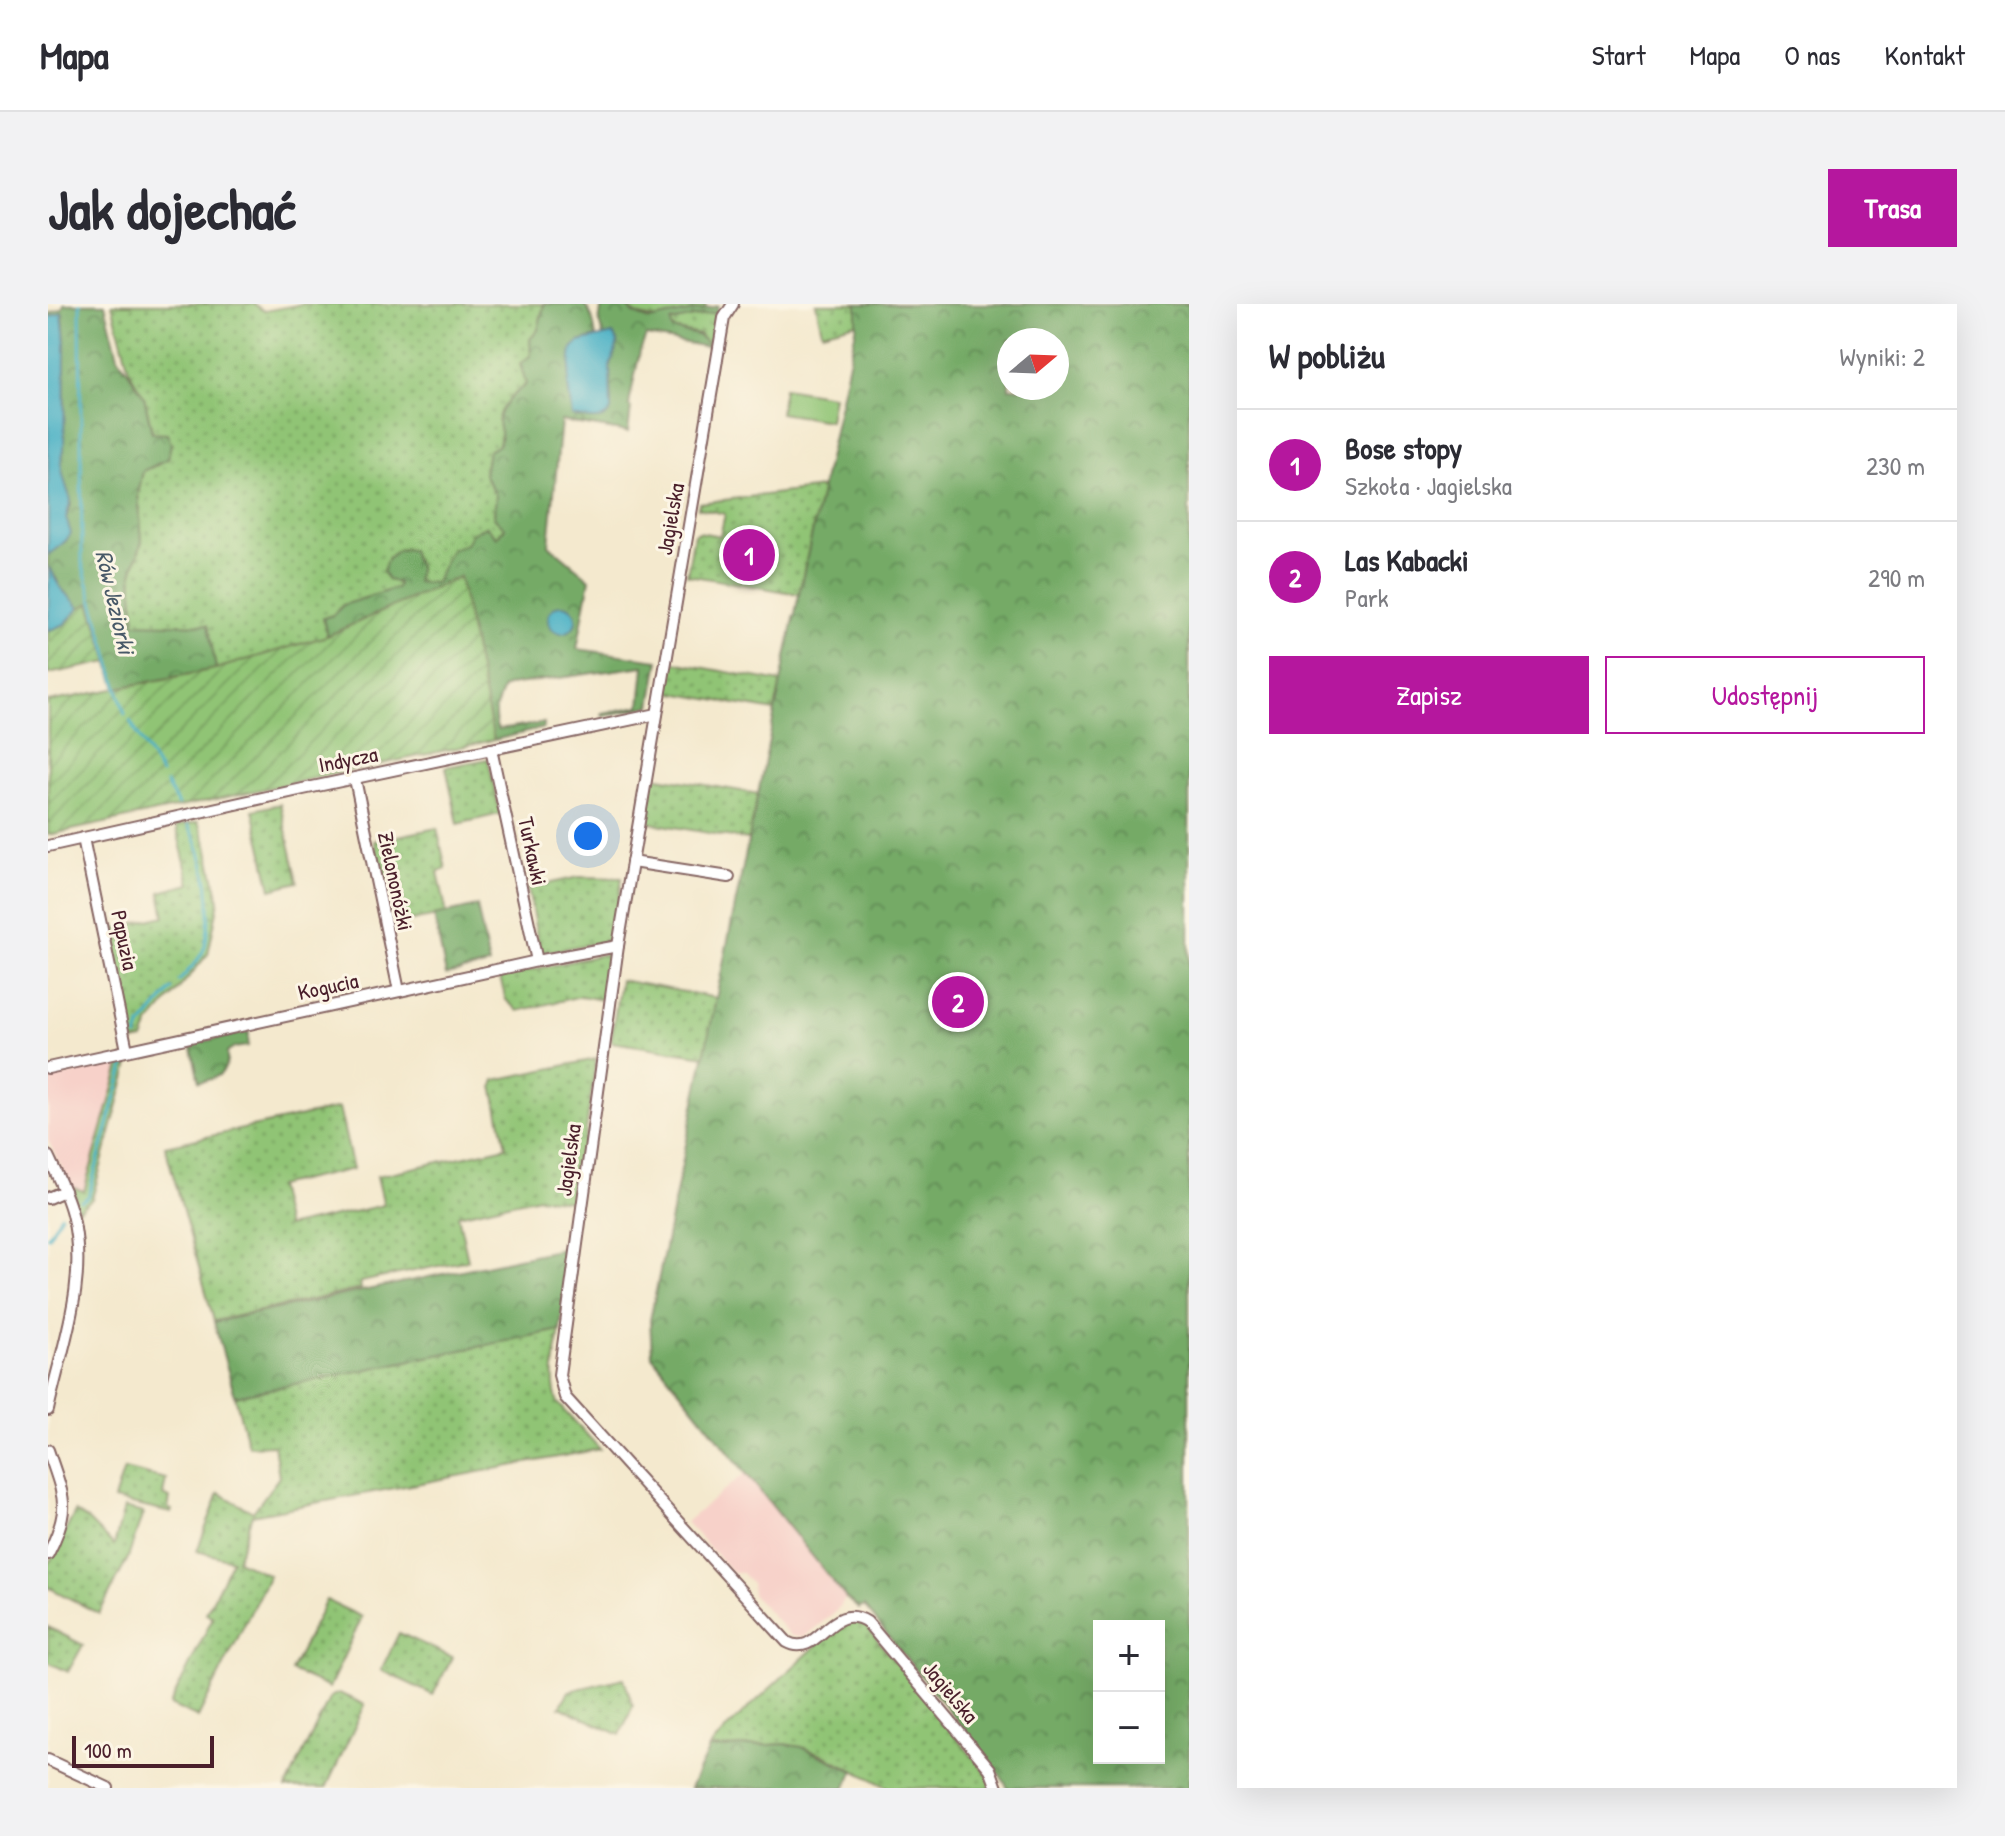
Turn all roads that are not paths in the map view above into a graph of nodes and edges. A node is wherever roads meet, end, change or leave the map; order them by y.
1 (733, 304) edge
2 (657, 714) junction
3 (491, 749) junction
4 (355, 779) junction
5 (83, 838) junction
6 (48, 846) edge
7 (632, 862) junction
8 (729, 877) dead end
9 (618, 946) junction
10 (537, 961) junction
11 (399, 991) junction
12 (127, 1050) junction
13 (48, 1068) edge
14 (48, 1156) edge
15 (64, 1191) junction
16 (48, 1198) edge
17 (48, 1410) edge
18 (48, 1450) edge
19 (52, 1535) edge
20 (48, 1554) edge
21 (48, 1760) edge
22 (108, 1788) edge
23 (997, 1788) edge

1 - 2 street, Jagielska
2 - 3 street, Indycza
2 - 7 street, Jagielska
3 - 4 street, Indycza
3 - 10 street, Turkawki
4 - 5 street, Indycza
4 - 11 street, Zielononóżki
5 - 6 street, Indycza
5 - 12 street, Papuzia
7 - 8 street
7 - 9 street, Jagielska
9 - 10 street, Kogucia
9 - 23 street, Jagielska
10 - 11 street, Kogucia
11 - 12 street, Kogucia
12 - 13 street, Kogucia
14 - 15 street
15 - 16 street
15 - 17 street
18 - 19 street
19 - 20 street
21 - 22 street

